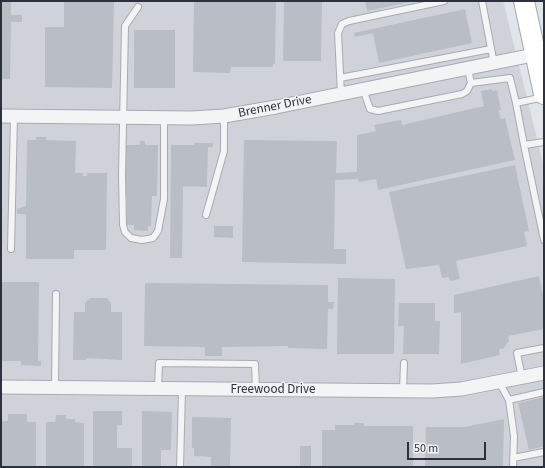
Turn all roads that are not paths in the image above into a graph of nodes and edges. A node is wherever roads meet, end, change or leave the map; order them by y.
1 (444, 1) edge
2 (482, 1) edge
3 (524, 1) edge
4 (138, 7) dead end
5 (491, 49) junction
6 (540, 54) edge
7 (494, 64) junction
8 (468, 69) junction
9 (340, 78) junction
10 (471, 83) junction
11 (363, 89) junction
12 (341, 94) junction
13 (544, 94) edge
14 (544, 97) edge
15 (516, 103) junction
16 (1, 116) edge
17 (14, 116) junction
18 (224, 116) junction
19 (123, 117) junction
20 (164, 118) junction
21 (544, 142) edge
22 (524, 145) junction
23 (206, 215) dead end
24 (544, 240) edge
25 (11, 249) dead end
26 (56, 294) dead end
27 (544, 348) edge
28 (404, 363) dead end
29 (544, 373) edge
30 (522, 378) junction
31 (499, 382) junction
32 (1, 387) edge
33 (55, 388) junction
34 (158, 389) junction
35 (182, 390) junction
36 (256, 390) junction
37 (403, 391) junction
38 (544, 392) edge
39 (509, 400) junction
40 (544, 452) edge
41 (513, 458) junction
42 (180, 467) edge
43 (513, 467) edge

1 - 9 lane
2 - 5 lane
3 - 6 main road
4 - 19 lane
5 - 7 lane
5 - 9 lane
6 - 7 street, Brenner Drive
6 - 13 main road
7 - 8 street, Brenner Drive
8 - 10 lane
8 - 11 street, Brenner Drive
9 - 12 lane
10 - 11 lane
10 - 15 lane
11 - 12 street, Brenner Drive
12 - 18 street, Brenner Drive
14 - 15 lane
15 - 22 lane
16 - 17 street, Brenner Drive
17 - 19 street, Brenner Drive
17 - 25 lane
18 - 20 street, Brenner Drive
18 - 23 lane
19 - 20 street, Brenner Drive
19 - 20 lane
21 - 22 lane
22 - 24 lane
26 - 33 lane
27 - 30 lane
28 - 37 lane
29 - 30 street, Freewood Drive
30 - 31 street, Freewood Drive
31 - 37 street, Freewood Drive
31 - 39 lane
32 - 33 street, Freewood Drive
33 - 34 street, Freewood Drive
34 - 35 street, Freewood Drive
34 - 36 lane
35 - 36 street, Freewood Drive
35 - 42 lane
36 - 37 street, Freewood Drive
38 - 39 lane
39 - 41 lane
40 - 41 lane
41 - 43 lane

